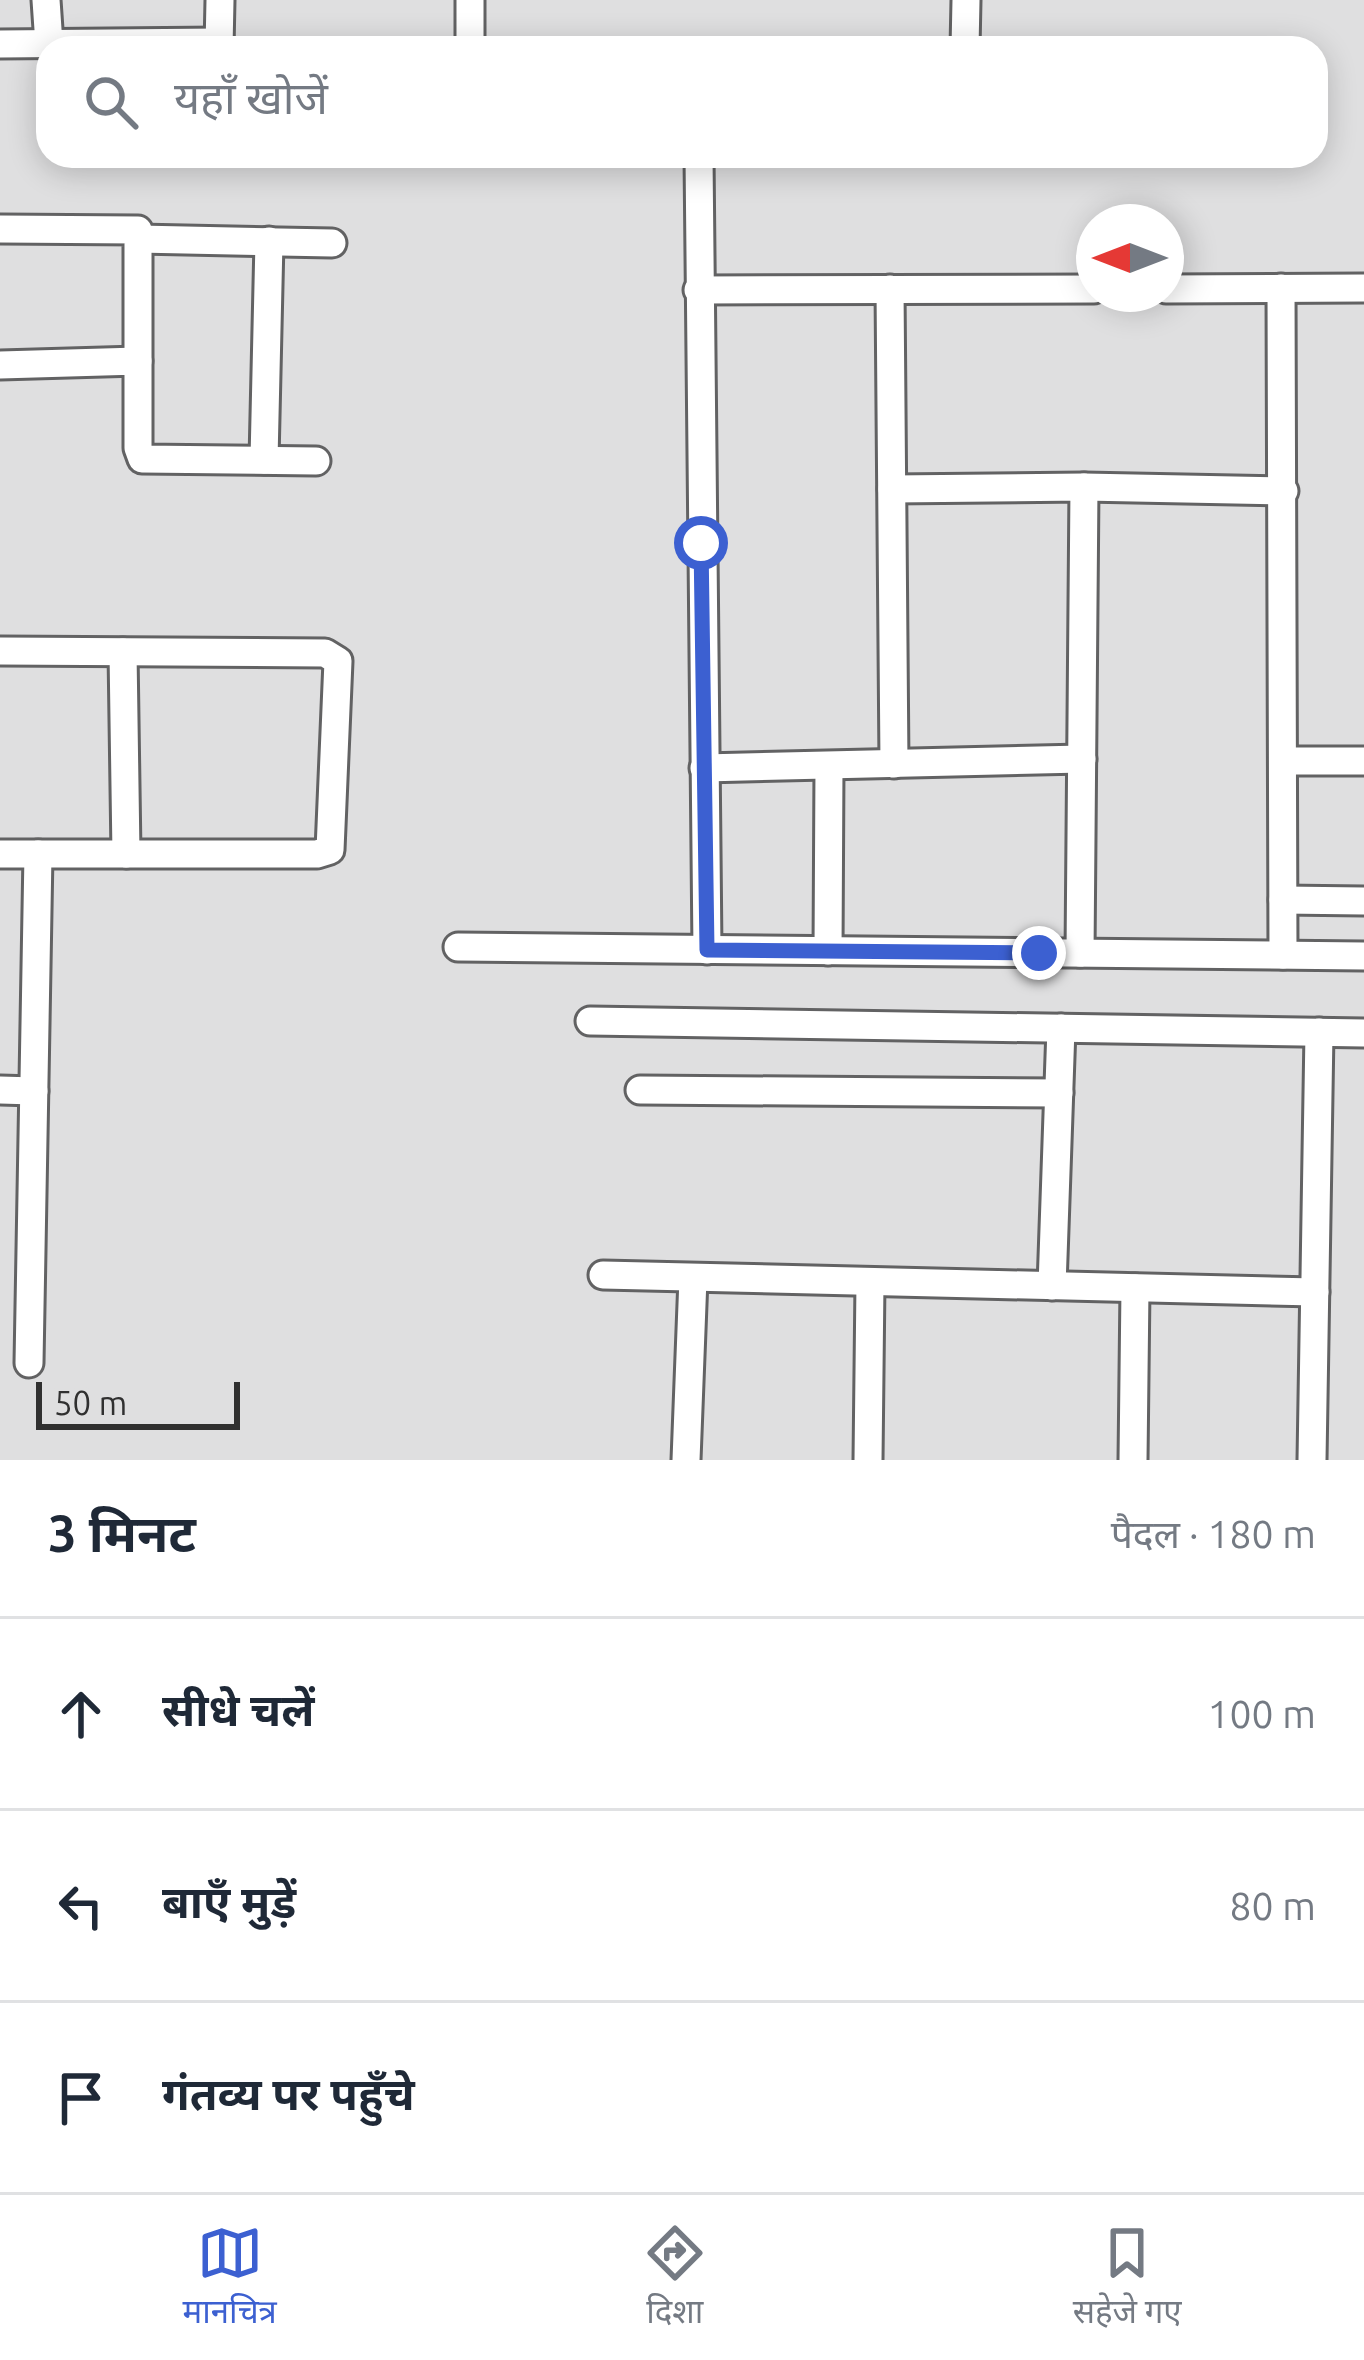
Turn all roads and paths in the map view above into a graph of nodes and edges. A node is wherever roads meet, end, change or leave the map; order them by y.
1 (46, 0) edge
2 (220, 0) edge
3 (470, 0) edge
4 (966, 0) edge
5 (48, 36) edge
6 (219, 36) edge
7 (470, 36) edge
8 (965, 36) edge
9 (0, 44) edge
10 (36, 44) edge
11 (699, 168) edge
12 (0, 229) edge
13 (138, 238) junction
14 (269, 241) junction
15 (332, 243) dead end
16 (1281, 288) junction
17 (1364, 288) edge
18 (890, 289) junction
19 (1076, 289) edge
20 (1184, 289) edge
21 (698, 290) junction
22 (138, 361) junction
23 (0, 365) edge
24 (264, 460) junction
25 (316, 461) dead end
26 (1084, 487) junction
27 (892, 489) junction
28 (1284, 491) junction
29 (0, 651) edge
30 (123, 652) junction
31 (1082, 759) junction
32 (1283, 760) junction
33 (1364, 761) edge
34 (894, 764) junction
35 (830, 766) junction
36 (704, 768) junction
37 (0, 854) edge
38 (38, 854) junction
39 (126, 854) junction
40 (1283, 900) junction
41 (1364, 901) edge
42 (458, 947) dead end
43 (707, 950) junction
44 (828, 951) junction
45 (1080, 953) junction
46 (1283, 955) junction
47 (1364, 956) edge
48 (590, 1021) dead end
49 (1061, 1028) junction
50 (1318, 1032) junction
51 (1364, 1033) edge
52 (0, 1090) edge
53 (640, 1090) dead end
54 (34, 1091) junction
55 (1059, 1093) junction
56 (603, 1274) dead end
57 (693, 1278) junction
58 (870, 1282) junction
59 (1052, 1286) junction
60 (1135, 1288) junction
61 (1315, 1292) junction
62 (29, 1364) dead end
63 (686, 1460) edge
64 (868, 1460) edge
65 (1133, 1460) edge
66 (1312, 1460) edge

1 - 5 street
2 - 6 street
3 - 7 street
4 - 8 street
9 - 10 street
11 - 21 street
12 - 13 street
13 - 14 street
13 - 22 street
14 - 15 street
14 - 24 street
16 - 17 street
16 - 20 street
16 - 28 street
18 - 19 street
18 - 21 street
18 - 27 street
21 - 36 street
22 - 23 street
22 - 24 street
24 - 25 street
26 - 27 street
26 - 28 street
26 - 31 street
27 - 34 street
28 - 32 street
29 - 30 street
30 - 39 street
30 - 39 street
31 - 34 street
31 - 45 street
32 - 33 street
32 - 40 street
34 - 35 street
35 - 36 street
35 - 44 street
36 - 43 street
37 - 38 street
38 - 39 street
38 - 54 street
40 - 41 street
40 - 46 street
42 - 43 street
43 - 44 street
44 - 45 street
45 - 46 street
46 - 47 street
48 - 49 street
49 - 50 street
49 - 55 street
50 - 51 street
50 - 61 street
52 - 54 street
53 - 55 street
54 - 62 street
55 - 59 street
56 - 57 street
57 - 58 street
57 - 63 street
58 - 59 street
58 - 64 street
59 - 60 street
60 - 61 street
60 - 65 street
61 - 66 street

